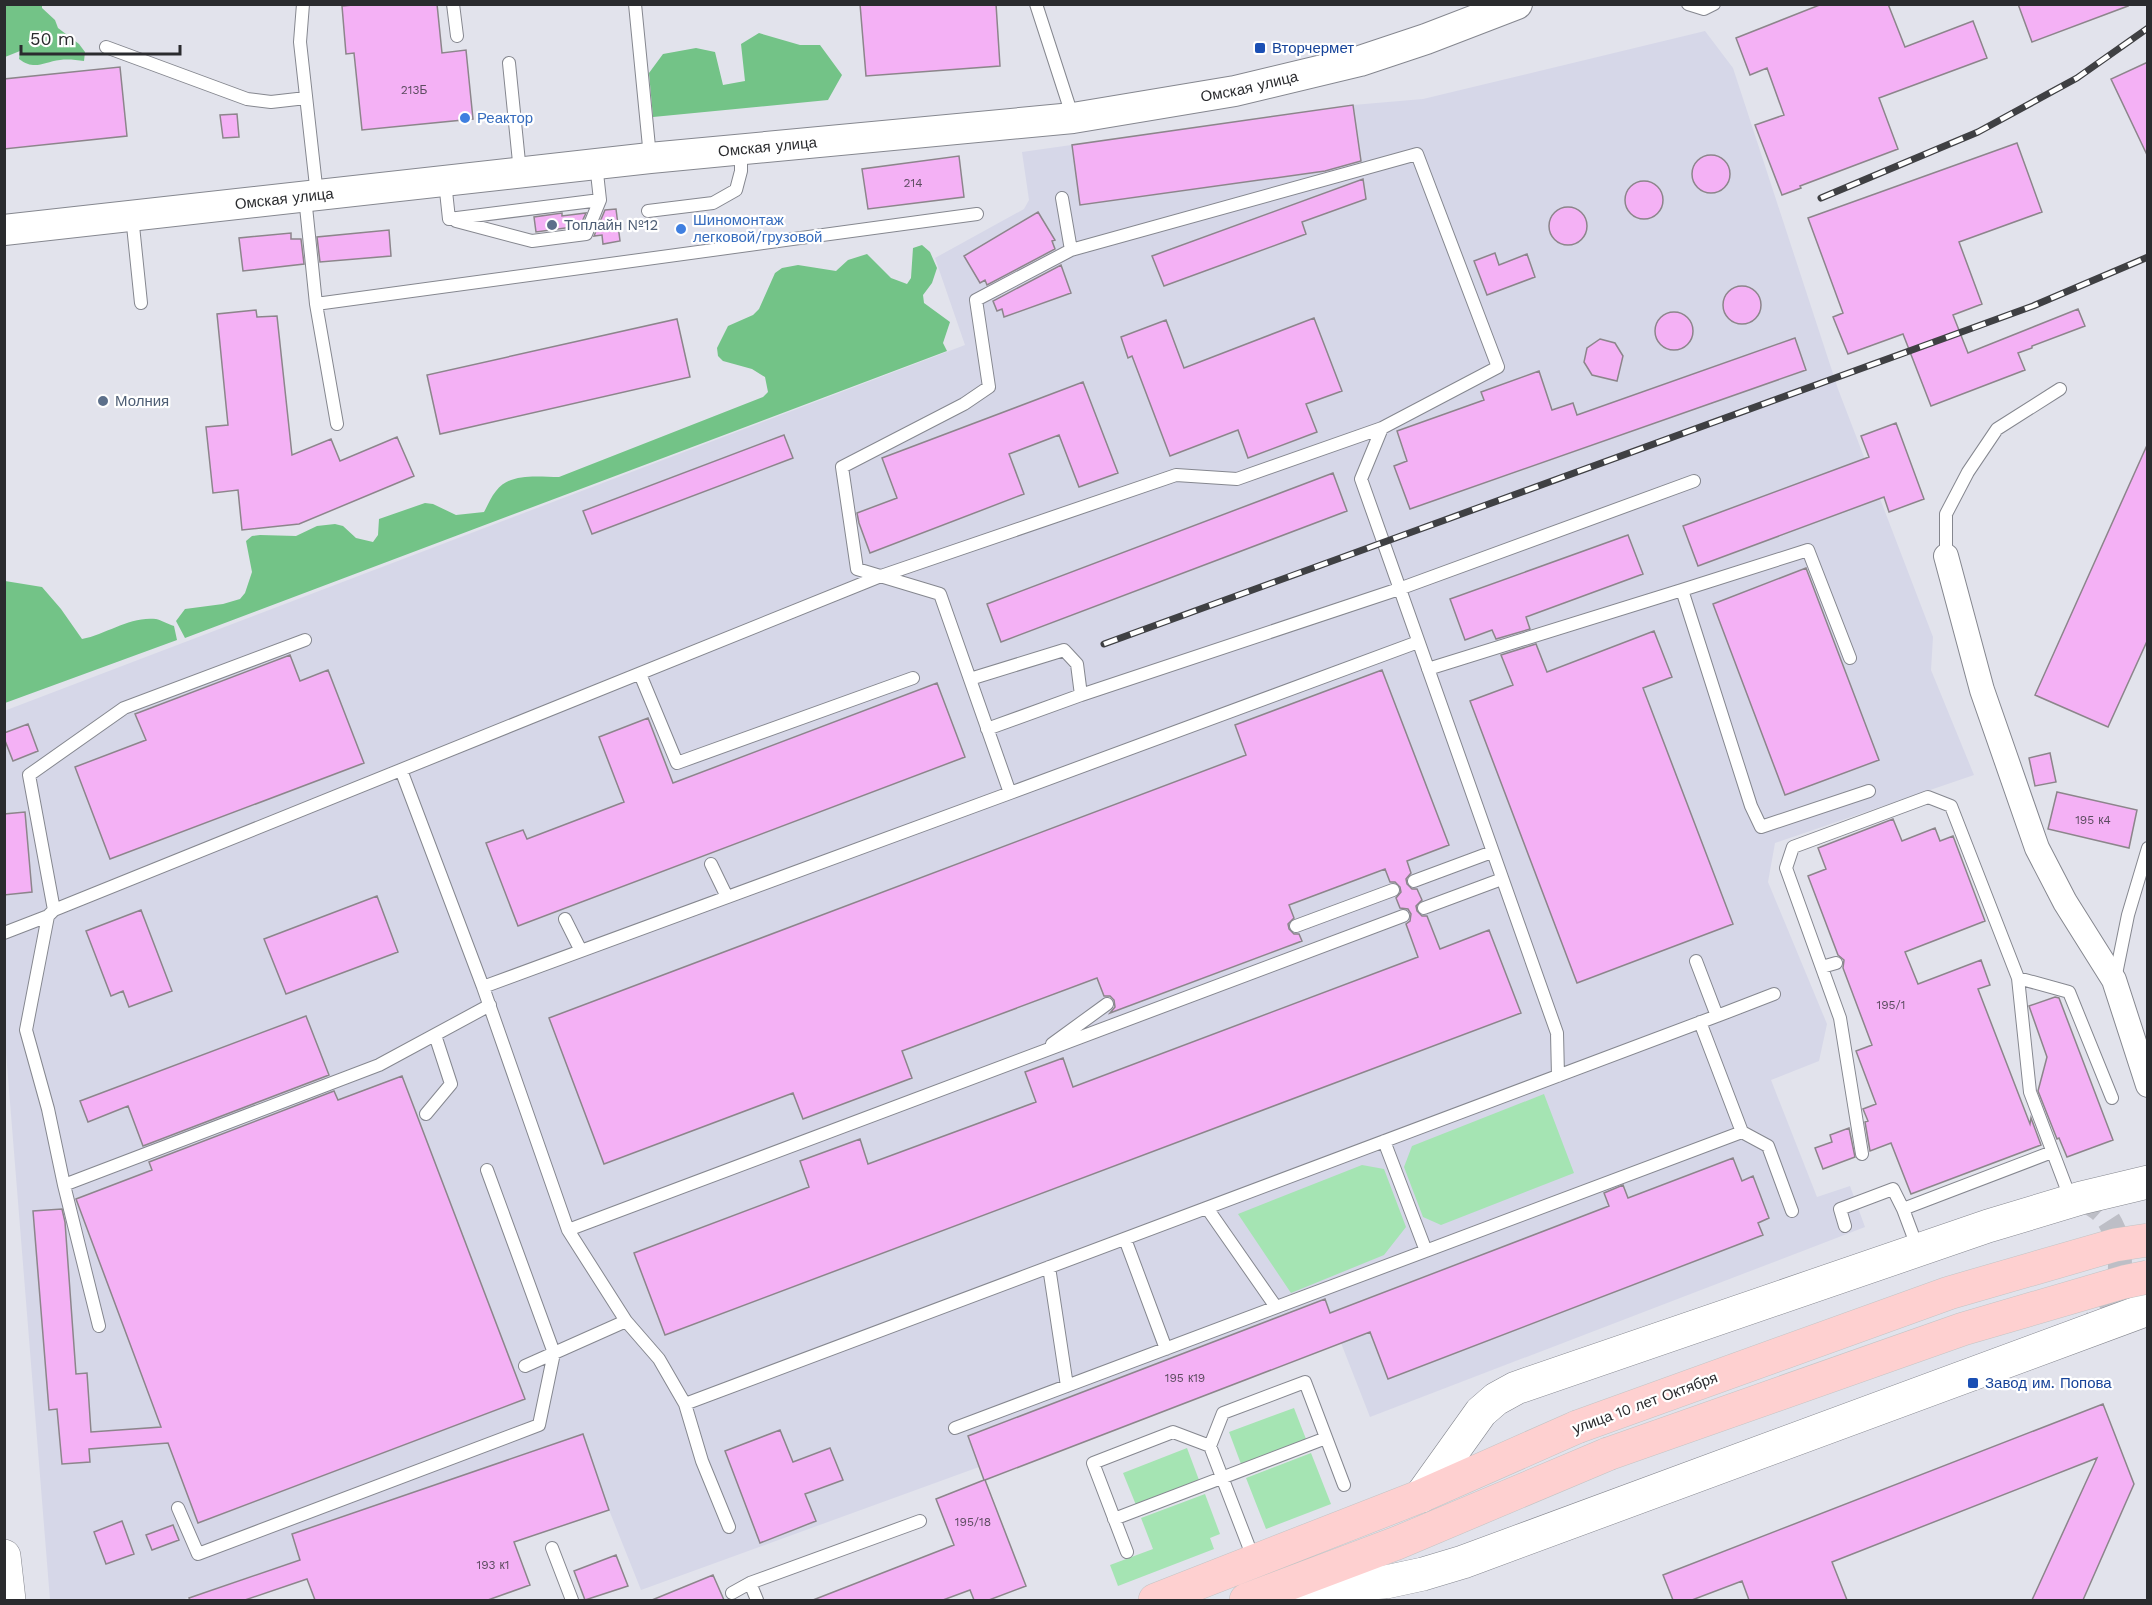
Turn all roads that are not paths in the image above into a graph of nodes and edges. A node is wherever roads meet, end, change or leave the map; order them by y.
1 (303, 4) edge
2 (453, 4) edge
3 (635, 4) edge
4 (1036, 4) edge
5 (1517, 4) edge
6 (1688, 4) edge
7 (1714, 4) edge
8 (1472, 13) edge
9 (457, 36) dead end
10 (106, 47) dead end
11 (509, 63) dead end
12 (306, 98) junction
13 (1073, 117) junction
14 (741, 150) junction
15 (650, 158) junction
16 (596, 164) junction
17 (520, 172) junction
18 (445, 181) junction
19 (311, 195) junction
20 (1062, 198) dead end
21 (600, 200) junction
22 (648, 211) dead end
23 (977, 214) dead end
24 (132, 215) junction
25 (449, 219) junction
26 (4, 230) edge
27 (1071, 250) junction
28 (141, 303) dead end
29 (316, 304) junction
30 (2060, 389) dead end
31 (337, 424) dead end
32 (1382, 428) junction
33 (1694, 481) dead end
34 (1946, 556) joint
35 (881, 576) junction
36 (1399, 589) junction
37 (1682, 590) junction
38 (305, 640) dead end
39 (1418, 642) junction
40 (1850, 658) dead end
41 (1428, 669) junction
42 (640, 674) junction
43 (913, 678) dead end
44 (970, 679) junction
45 (1081, 695) junction
46 (987, 729) junction
47 (401, 770) junction
48 (1869, 791) dead end
49 (1010, 793) junction
50 (2148, 848) edge
51 (1492, 852) junction
52 (711, 864) dead end
53 (1502, 879) junction
54 (1414, 881) dead end
55 (1393, 890) dead end
56 (727, 897) junction
57 (1424, 908) dead end
58 (51, 913) junction
59 (1403, 916) dead end
60 (565, 919) dead end
61 (1296, 926) dead end
62 (4, 933) edge
63 (581, 951) junction
64 (1696, 961) dead end
65 (1836, 963) dead end
66 (1822, 967) junction
67 (2018, 978) junction
68 (2114, 980) junction
69 (483, 987) junction
70 (1774, 994) dead end
71 (1107, 1004) dead end
72 (490, 1005) junction
73 (1717, 1016) junction
74 (1701, 1022) junction
75 (435, 1035) junction
76 (1039, 1053) junction
77 (1558, 1076) junction
78 (2148, 1085) edge
79 (2112, 1098) dead end
80 (426, 1114) dead end
81 (1742, 1132) junction
82 (1384, 1141) junction
83 (2052, 1152) junction
84 (1862, 1154) dead end
85 (487, 1170) dead end
86 (2148, 1182) edge
87 (64, 1185) junction
88 (2071, 1201) junction
89 (1207, 1208) junction
90 (1903, 1209) junction
91 (1792, 1211) dead end
92 (1845, 1226) dead end
93 (568, 1230) junction
94 (1125, 1239) junction
95 (2148, 1240) edge
96 (1918, 1250) junction
97 (1426, 1251) junction
98 (1048, 1267) junction
99 (2148, 1278) edge
100 (1276, 1307) junction
101 (2148, 1309) edge
102 (626, 1321) junction
103 (99, 1326) dead end
104 (1166, 1349) junction
105 (554, 1353) junction
106 (525, 1366) dead end
107 (1067, 1386) junction
108 (684, 1404) junction
109 (956, 1428) dead end
110 (1326, 1438) junction
111 (1210, 1446) junction
112 (1222, 1478) junction
113 (1344, 1485) dead end
114 (1421, 1496) junction
115 (178, 1508) dead end
116 (1114, 1519) junction
117 (920, 1521) dead end
118 (729, 1527) dead end
119 (1397, 1543) junction
120 (552, 1548) dead end
121 (1127, 1552) dead end
122 (4, 1556) edge
123 (1254, 1561) junction
124 (1423, 1574) junction
125 (750, 1583) junction
126 (1276, 1589) junction
127 (732, 1593) dead end
128 (7, 1598) edge
129 (572, 1600) edge
130 (757, 1600) edge
131 (1155, 1600) edge
132 (1246, 1600) edge

1 - 12 lane
2 - 9 lane
3 - 15 lane
4 - 13 lane
5 - 8 street, Омская улица
6 - 7 lane
8 - 13 street, Омская улица
10 - 12 lane
11 - 17 lane
12 - 19 lane
13 - 14 street, Омская улица
14 - 15 street, Омская улица
14 - 22 lane
15 - 16 street, Омская улица
16 - 17 street, Омская улица
16 - 21 lane
17 - 18 street, Омская улица
18 - 19 street, Омская улица
18 - 25 lane
19 - 24 street, Омская улица
19 - 29 lane
20 - 27 lane
21 - 25 lane
21 - 25 lane
23 - 29 lane
24 - 26 street, Омская улица
24 - 28 lane
27 - 32 lane
27 - 35 lane
29 - 31 lane
30 - 34 lane
32 - 35 lane
32 - 36 lane
33 - 36 lane
34 - 68 street
35 - 42 lane
35 - 44 lane
36 - 39 lane
36 - 45 lane
37 - 40 lane
37 - 41 lane
37 - 48 lane
38 - 58 lane
39 - 41 lane
39 - 49 lane
41 - 51 lane
42 - 43 lane
42 - 47 lane
44 - 45 lane
44 - 46 lane
45 - 46 lane
46 - 49 lane
47 - 58 lane
47 - 69 lane
49 - 56 lane
50 - 68 lane
51 - 53 lane
51 - 54 lane
52 - 56 lane
53 - 57 lane
53 - 77 lane
55 - 61 lane
56 - 63 lane
58 - 62 lane
58 - 87 lane
59 - 76 lane
60 - 63 lane
63 - 69 lane
64 - 73 lane
65 - 66 lane
66 - 67 lane
66 - 84 lane
67 - 79 lane
67 - 83 lane
68 - 78 street
69 - 72 lane
70 - 73 lane
71 - 76 lane
72 - 75 lane
72 - 93 lane
73 - 74 lane
74 - 77 lane
74 - 81 lane
75 - 80 lane
75 - 87 lane
76 - 93 lane
77 - 82 lane
81 - 91 lane
81 - 97 lane
82 - 89 lane
82 - 97 lane
83 - 88 lane
83 - 90 lane
85 - 105 lane
86 - 88 main road
87 - 103 lane
88 - 96 main road
89 - 94 lane
89 - 100 lane
90 - 92 lane
90 - 96 lane
93 - 102 lane
94 - 98 lane
94 - 104 lane
95 - 114 main road, улица 10 лет Октября, bridge
96 - 114 main road
97 - 100 lane
98 - 107 lane
98 - 108 lane
99 - 119 main road, bridge
100 - 104 lane
101 - 124 main road
102 - 105 lane
102 - 108 lane
104 - 107 lane
105 - 106 lane
105 - 115 lane
107 - 109 lane
108 - 118 lane
110 - 111 lane
110 - 112 lane
110 - 113 lane
111 - 112 lane
111 - 116 lane
112 - 116 lane
112 - 123 lane
114 - 123 main road, улица 10 лет Октября
116 - 121 lane
117 - 125 lane
119 - 124 main road
119 - 126 main road
120 - 129 lane
122 - 128 main road
123 - 131 main road, улица 10 лет Октября
124 - 126 main road
125 - 127 lane
125 - 130 lane
126 - 132 main road

